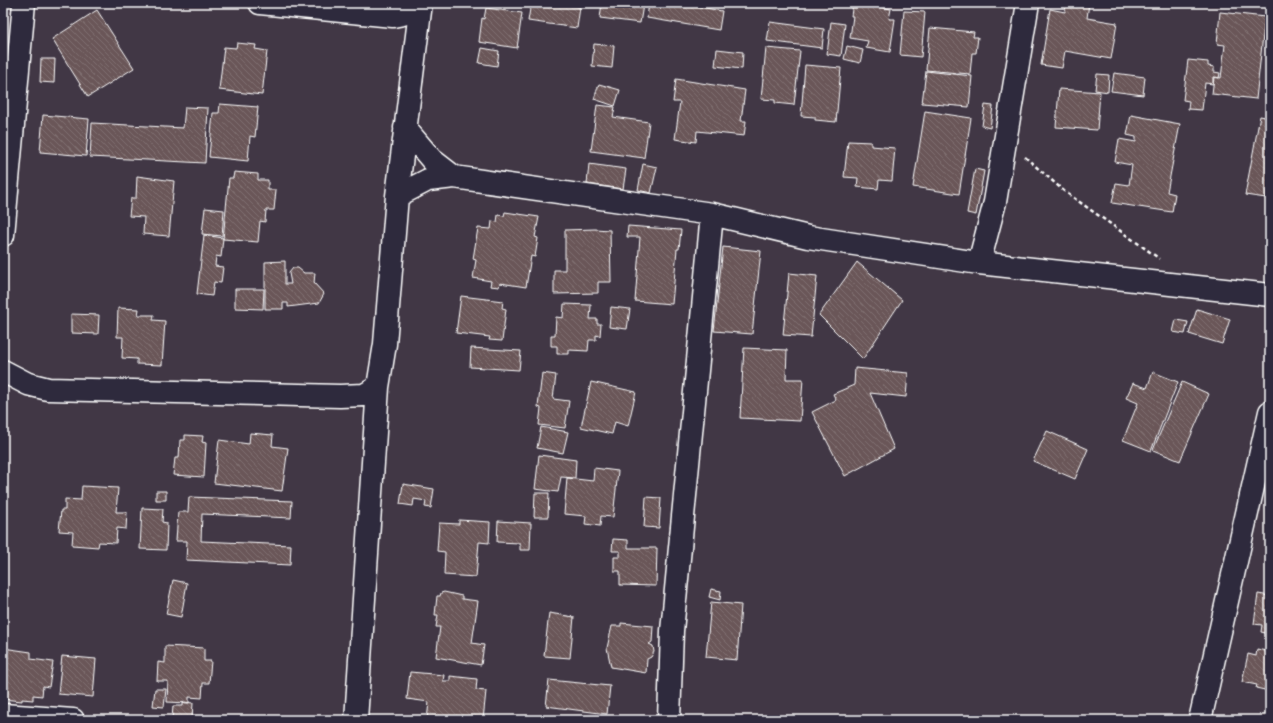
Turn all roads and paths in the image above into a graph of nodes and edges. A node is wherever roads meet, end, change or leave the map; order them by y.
1 (24, 3) edge
2 (260, 3) edge
3 (417, 3) edge
4 (421, 3) edge
5 (1028, 3) edge
6 (405, 128) junction
7 (1008, 128) junction
8 (454, 177) junction
9 (396, 196) junction
10 (712, 214) junction
11 (3, 235) edge
12 (1160, 260) dead end
13 (979, 263) junction
14 (1270, 295) edge
15 (3, 372) edge
16 (378, 387) junction
17 (1270, 412) edge
18 (3, 715) edge
19 (73, 720) edge
20 (356, 720) edge
21 (669, 720) edge
22 (1200, 720) edge

1 - 11 street
2 - 3 street
4 - 6 street
5 - 7 street
6 - 8 street
6 - 9 street
7 - 12 path
7 - 13 street
8 - 9 street
8 - 10 street
9 - 16 street
10 - 13 street
10 - 21 street
13 - 14 street
15 - 16 street
16 - 20 street
17 - 22 street
18 - 19 street

